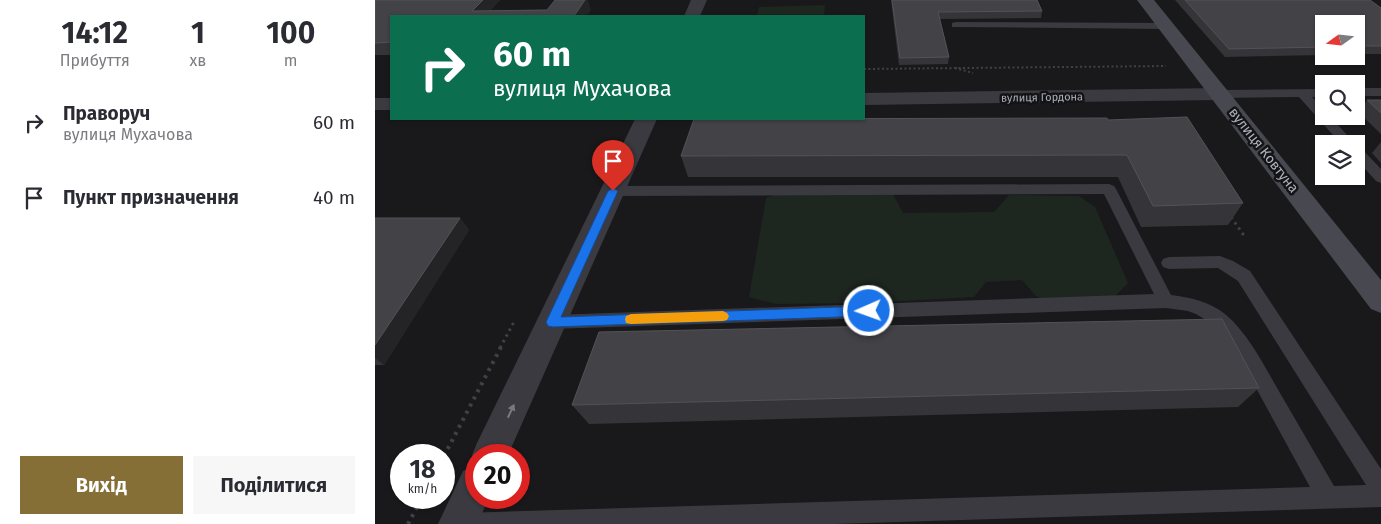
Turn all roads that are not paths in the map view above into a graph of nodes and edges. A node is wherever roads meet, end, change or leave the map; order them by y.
1 (699, 0) edge
2 (1145, 0) edge
3 (692, 15) edge
4 (956, 25) dead end
5 (1165, 26) junction
6 (1365, 92) edge
7 (1381, 92) edge
8 (1302, 93) junction
9 (1315, 93) edge
10 (1220, 94) junction
11 (865, 99) edge
12 (375, 104) edge
13 (390, 104) edge
14 (645, 120) edge
15 (1341, 135) edge
16 (1365, 161) edge
17 (1381, 178) edge
18 (613, 191) junction
19 (1169, 263) dead end
20 (1165, 301) junction
21 (1381, 301) edge
22 (553, 322) junction
23 (495, 444) edge
24 (1381, 489) edge
25 (1327, 496) junction
26 (1381, 496) edge
27 (465, 507) edge
28 (457, 524) edge
29 (462, 524) edge

1 - 3 street
2 - 5 street, вулиця Ковтуна
4 - 5 lane
5 - 10 street, вулиця Ковтуна
6 - 7 lane
8 - 9 lane
8 - 10 lane
8 - 15 lane
10 - 11 street, вулиця Гордона
10 - 21 street, вулиця Ковтуна
12 - 13 street
14 - 18 street
16 - 17 lane
18 - 20 lane
18 - 22 street
19 - 24 lane
20 - 22 lane
20 - 25 lane
23 -> 22 street
25 - 26 lane
25 - 29 lane
27 - 28 street

